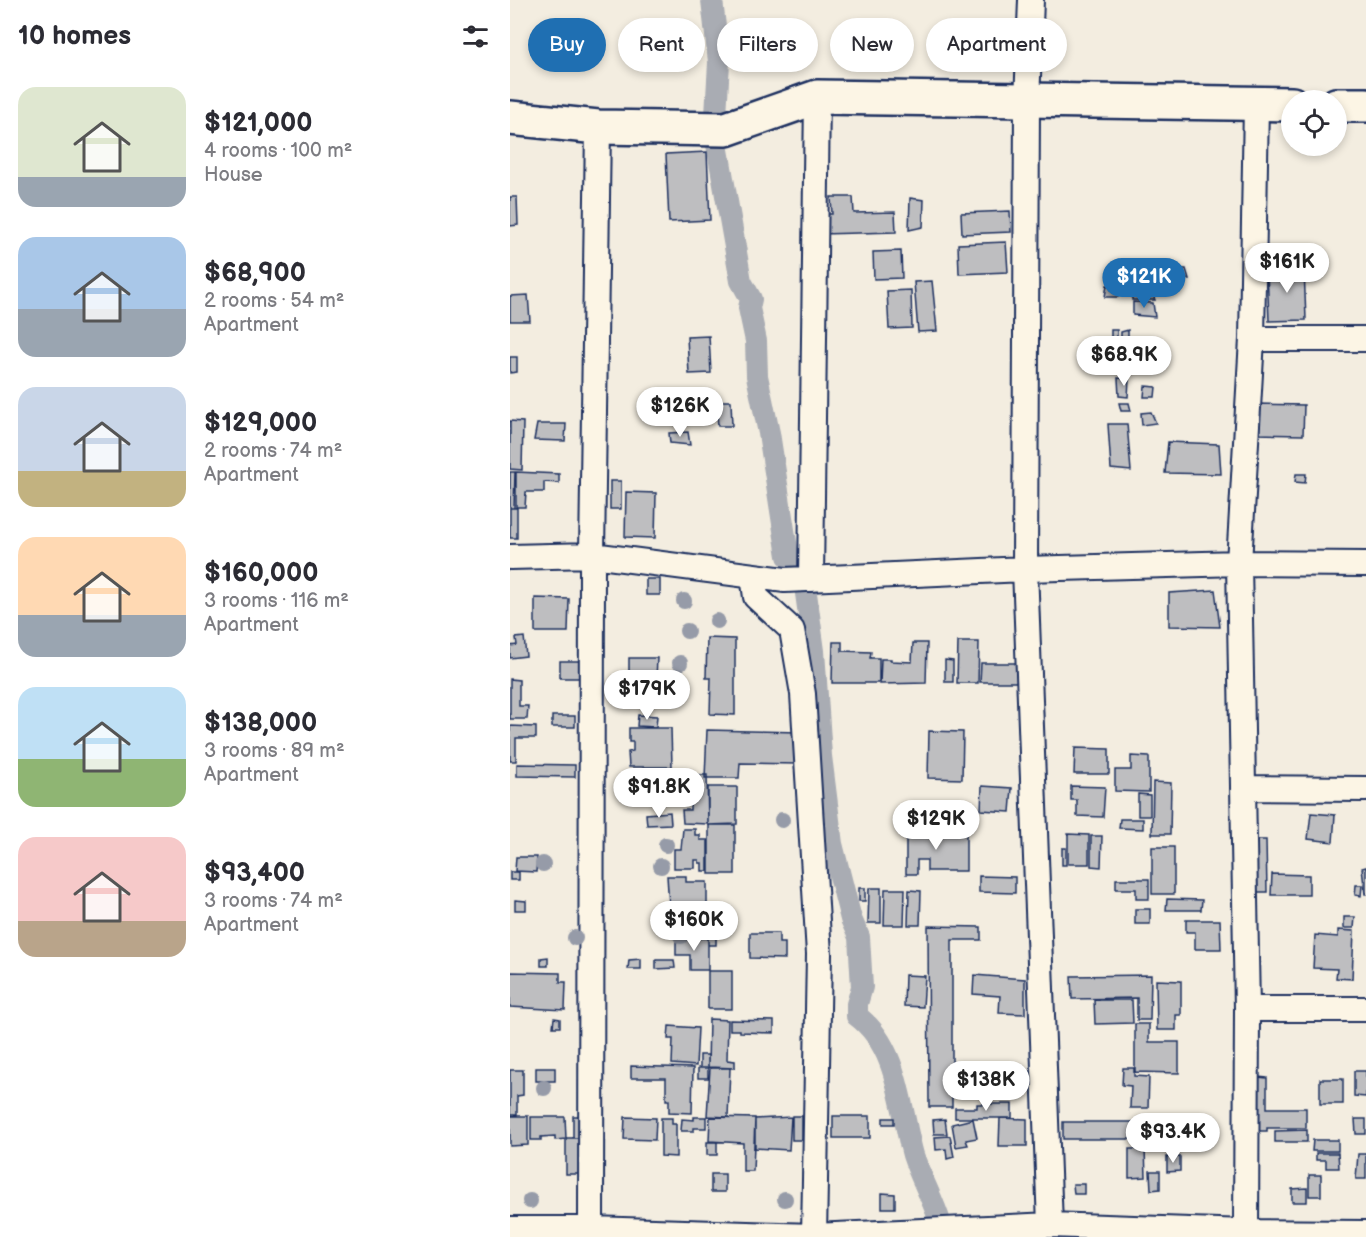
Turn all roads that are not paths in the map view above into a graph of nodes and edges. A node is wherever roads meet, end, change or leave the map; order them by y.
1 (1030, 0) edge
2 (817, 98) junction
3 (1027, 102) junction
4 (1256, 104) junction
5 (1281, 104) edge
6 (1347, 105) edge
7 (1366, 105) edge
8 (510, 118) edge
9 (598, 127) junction
10 (1252, 339) junction
11 (1366, 339) edge
12 (592, 555) junction
13 (510, 557) edge
14 (1239, 563) junction
15 (1366, 564) edge
16 (1025, 569) junction
17 (753, 576) junction
18 (811, 579) junction
19 (1243, 788) junction
20 (1366, 789) edge
21 (1247, 1009) junction
22 (1366, 1009) edge
23 (1050, 1224) junction
24 (510, 1229) edge
25 (591, 1233) edge
26 (1366, 1233) edge
27 (1246, 1235) edge
28 (814, 1236) edge

1 - 3 street
2 - 3 street
2 - 9 street
2 - 18 street
3 - 4 street
3 - 16 street
4 - 5 street
4 - 10 street
6 - 7 street
8 - 9 street
9 - 12 street
10 - 11 street
10 - 14 street
12 - 13 street
12 - 17 street
12 - 25 street
14 - 15 street
14 - 16 street
14 - 19 street
16 - 18 street
16 - 23 street
17 - 18 street
17 - 28 street
19 - 20 street
19 - 21 street
21 - 22 street
21 - 27 street
23 - 27 street
23 - 28 street
24 - 25 street
25 - 28 street
26 - 27 street

